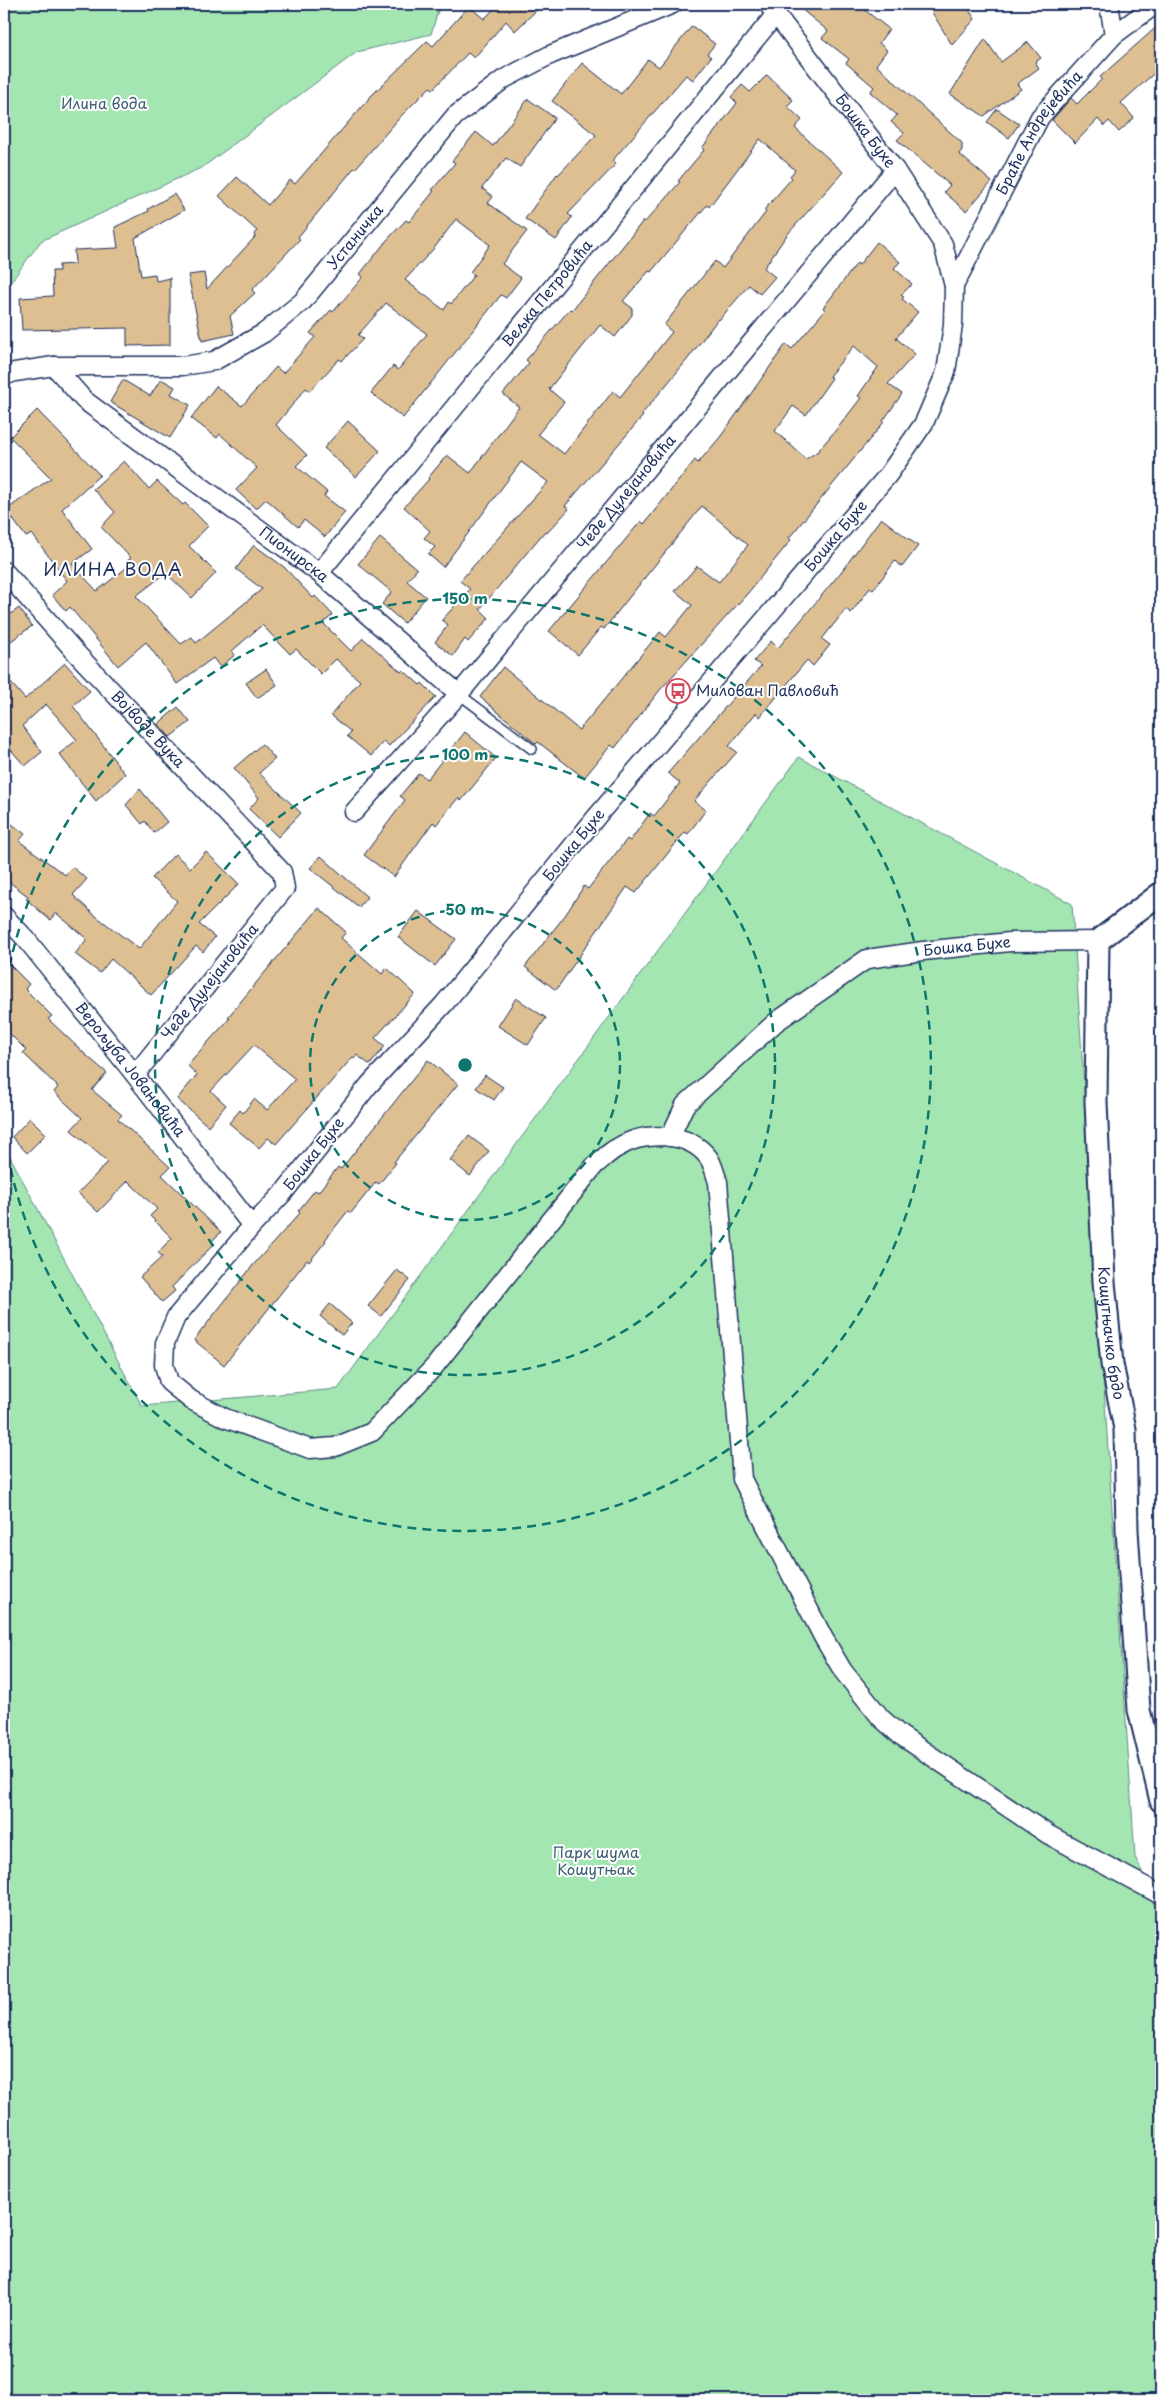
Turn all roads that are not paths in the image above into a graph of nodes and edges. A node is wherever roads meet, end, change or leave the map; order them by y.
1 (673, 4) edge
2 (1109, 4) edge
3 (1156, 4) edge
4 (772, 9) edge
5 (1114, 35) junction
6 (895, 170) junction
7 (954, 286) junction
8 (54, 366) junction
9 (4, 376) edge
10 (4, 571) edge
11 (320, 573) junction
12 (459, 694) junction
13 (532, 749) dead end
14 (354, 812) dead end
15 (285, 888) joint
16 (1161, 893) edge
17 (4, 916) edge
18 (1098, 941) junction
19 (135, 1075) junction
20 (670, 1137) junction
21 (252, 1226) junction
22 (1161, 1801) edge
23 (1161, 1895) edge

1 - 8 street, Устаничка
2 - 5 street
3 - 5 street, Браће Андрејевића
4 - 6 street, Бошка Бухе
4 - 11 street, Вељка Петровића
5 - 7 street, Браће Андрејевића
6 - 7 street, Бошка Бухе
6 - 12 street, Чеде Дулејановића
7 - 21 street, Бошка Бухе
8 - 9 street, Устаничка
8 - 11 street, Пионирска
10 - 15 street, Војводе Вука
11 - 12 street, Пионирска
12 - 13 lane, Пионирска
12 - 14 street, Чеде Дулејановића
15 - 19 street, Чеде Дулејановића
16 - 18 street
17 - 19 street, Верољуба Јовановића
18 - 20 street, Бошка Бухе
18 - 22 street, Кошутњачко брдо
19 - 21 street, Верољуба Јовановића
20 - 21 street, Бошка Бухе
20 - 23 street

